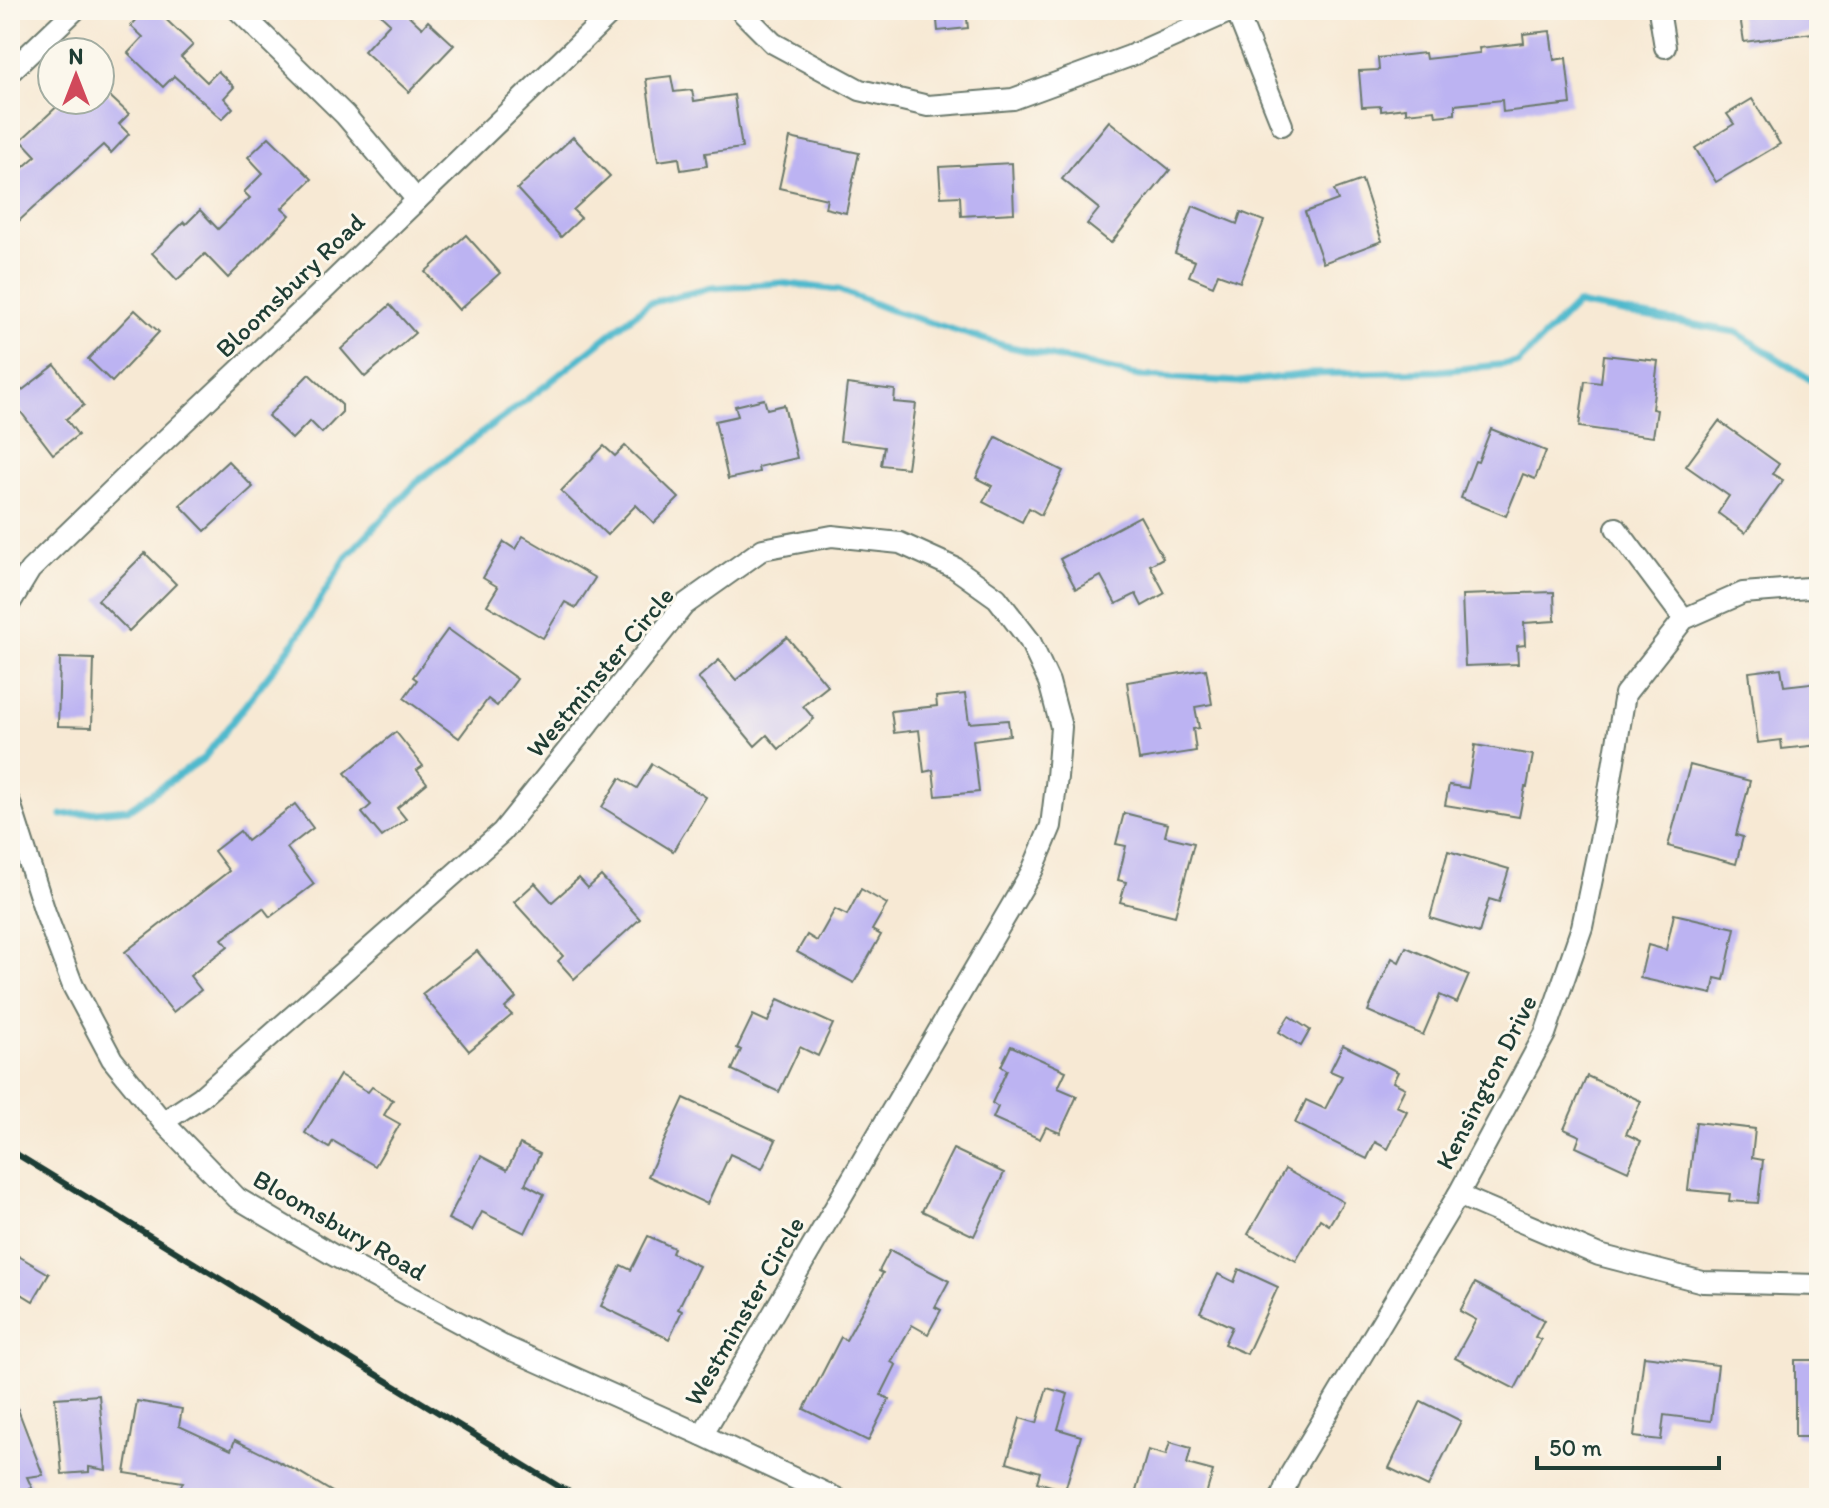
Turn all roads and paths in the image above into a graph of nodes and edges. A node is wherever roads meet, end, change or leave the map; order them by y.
1 (75, 10) edge
2 (238, 10) edge
3 (614, 10) edge
4 (740, 10) edge
5 (1235, 10) edge
6 (1659, 10) edge
7 (1665, 47) dead end
8 (10, 72) edge
9 (1282, 125) dead end
10 (417, 200) junction
11 (1616, 528) dead end
12 (1819, 591) edge
13 (10, 603) edge
14 (1684, 619) junction
15 (10, 803) edge
16 (163, 1122) junction
17 (1458, 1195) junction
18 (1819, 1285) edge
19 (702, 1435) junction
20 (836, 1498) edge
21 (1281, 1498) edge

1 - 8 street
2 - 10 street
3 - 10 street, Bloomsbury Road
4 - 5 street
5 - 9 street
6 - 7 street
10 - 13 street, Bloomsbury Road
11 - 14 street
12 - 14 street, Kensington Drive
14 - 17 street, Kensington Drive
15 - 16 street, Bloomsbury Road
16 - 19 street, Bloomsbury Road
16 - 19 street, Westminster Circle
17 - 18 street
17 - 21 street, Kensington Drive
19 - 20 street, Bloomsbury Road

